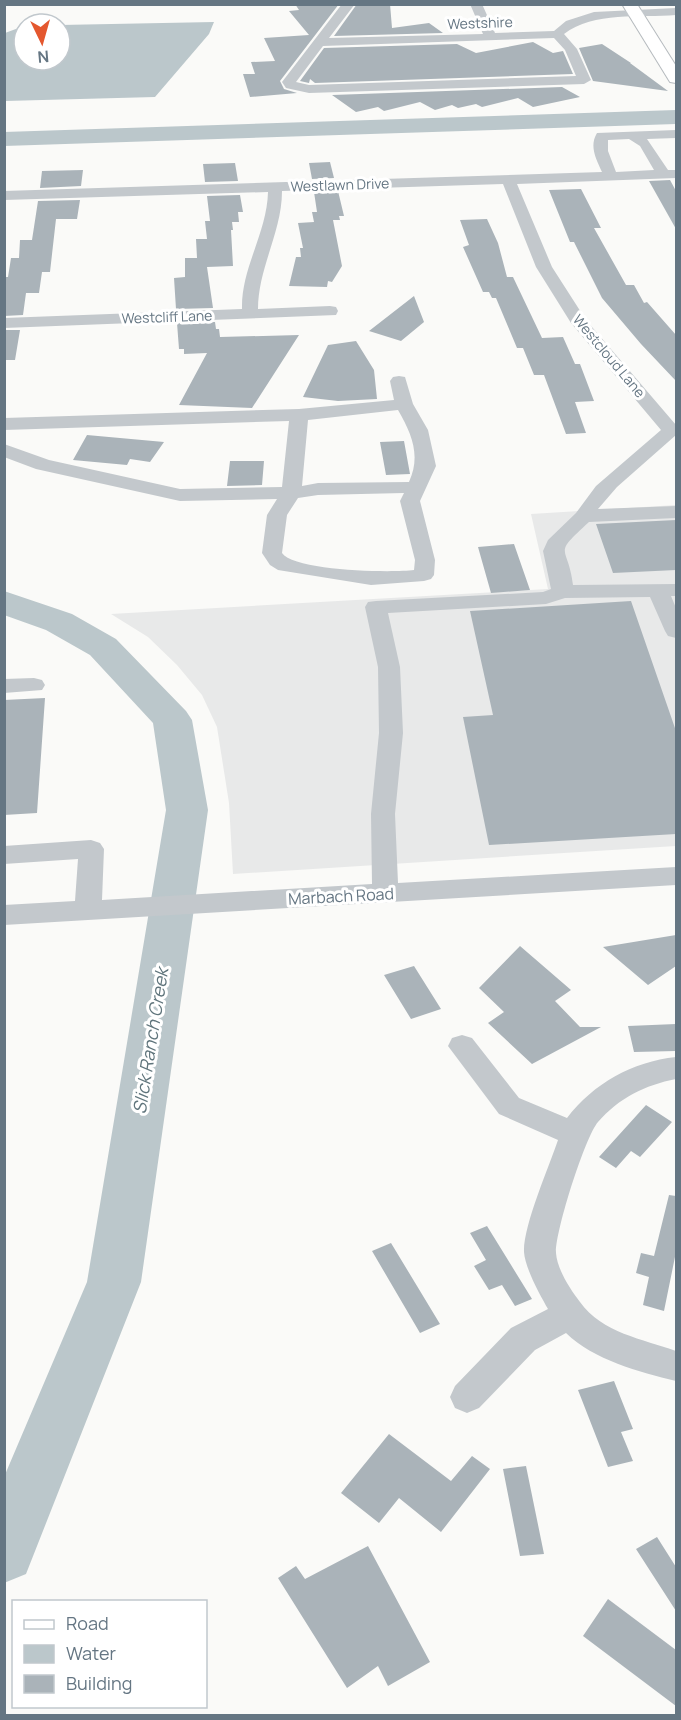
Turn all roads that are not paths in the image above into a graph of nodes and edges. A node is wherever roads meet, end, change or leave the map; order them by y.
1 (349, 4) edge
2 (476, 4) edge
3 (632, 9) edge
4 (676, 12) edge
5 (557, 34) junction
6 (490, 38) junction
7 (321, 42) junction
8 (676, 78) edge
9 (676, 134) edge
10 (634, 135) junction
11 (670, 174) edge
12 (611, 176) junction
13 (508, 179) junction
14 (275, 187) junction
15 (4, 196) edge
16 (330, 311) dead end
17 (250, 314) junction
18 (4, 323) edge
19 (399, 381) dead end
20 (404, 404) junction
21 (299, 415) junction
22 (4, 424) edge
23 (674, 430) edge
24 (4, 450) edge
25 (414, 488) junction
26 (291, 493) junction
27 (676, 512) edge
28 (584, 516) junction
29 (668, 590) edge
30 (562, 592) junction
31 (676, 631) edge
32 (34, 685) dead end
33 (4, 686) edge
34 (4, 855) edge
35 (676, 876) edge
36 (385, 893) junction
37 (88, 910) junction
38 (4, 915) edge
39 (462, 1046) dead end
40 (676, 1068) edge
41 (575, 1134) junction
42 (569, 1314) junction
43 (676, 1366) edge
44 (466, 1397) dead end

1 - 7 street
2 - 6 street
3 - 4 street, Westshire
3 - 5 street, Westshire
3 - 8 main road
5 - 6 street, Westshire
5 - 7 street
6 - 7 street, Westshire
9 - 10 street
10 - 11 street
10 - 12 street
11 - 12 street, Westlawn Drive
12 - 13 street, Westlawn Drive
13 - 14 street, Westlawn Drive
13 - 23 street, Westcloud Lane
14 - 15 street, Westlawn Drive
14 - 17 street
16 - 17 street, Westcliff Lane
17 - 18 street, Westcliff Lane
19 - 20 street
20 - 21 street
20 - 25 street
21 - 22 street
21 - 26 street
23 - 28 street
24 - 26 street
25 - 26 street
25 - 26 street
27 - 28 street
28 - 30 street
29 - 30 street
29 - 31 street
30 - 36 street
32 - 33 street
34 - 37 street
35 - 36 street, Marbach Road
36 - 37 street, Marbach Road
37 - 38 street, Marbach Road
39 - 41 street
40 - 41 street
41 - 42 street
42 - 43 street
42 - 44 street

